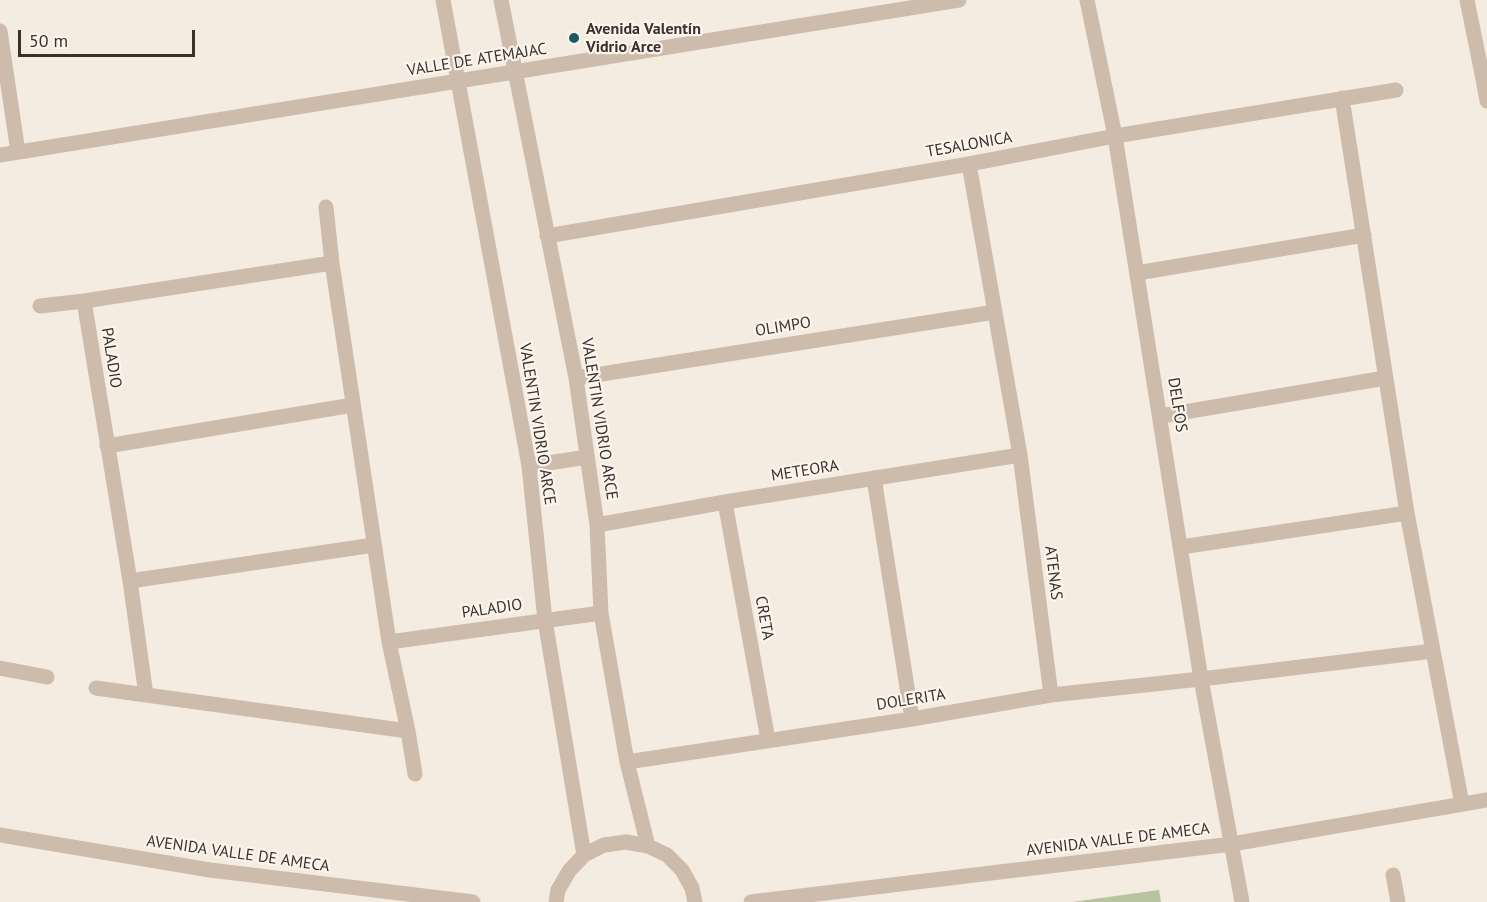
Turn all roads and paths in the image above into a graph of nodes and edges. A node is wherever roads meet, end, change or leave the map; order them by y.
1 (443, 0) edge
2 (501, 0) edge
3 (959, 0) edge
4 (1088, 0) edge
5 (1467, 0) edge
6 (0, 31) edge
7 (513, 72) junction
8 (1484, 73) edge
9 (458, 81) junction
10 (1396, 90) dead end
11 (1342, 98) junction
12 (1487, 101) edge
13 (1114, 136) junction
14 (18, 152) junction
15 (0, 155) edge
16 (969, 164) junction
17 (326, 207) dead end
18 (1364, 235) junction
19 (548, 237) junction
20 (332, 263) junction
21 (1137, 273) junction
22 (84, 301) junction
23 (40, 306) dead end
24 (995, 312) junction
25 (576, 378) junction
26 (1385, 378) junction
27 (353, 405) junction
28 (1161, 416) junction
29 (107, 446) junction
30 (1020, 455) junction
31 (587, 457) junction
32 (529, 466) junction
33 (874, 478) junction
34 (725, 502) junction
35 (1407, 513) junction
36 (597, 525) junction
37 (374, 545) junction
38 (1181, 547) junction
39 (130, 581) junction
40 (601, 613) junction
41 (545, 620) junction
42 (389, 642) junction
43 (1433, 651) junction
44 (0, 668) edge
45 (47, 677) dead end
46 (1201, 679) junction
47 (96, 688) dead end
48 (146, 695) junction
49 (1051, 695) junction
50 (912, 719) junction
51 (408, 731) junction
52 (768, 740) junction
53 (627, 762) junction
54 (415, 774) dead end
55 (1487, 800) edge
56 (1462, 804) junction
57 (0, 834) edge
58 (1232, 844) junction
59 (648, 846) junction
60 (584, 855) junction
61 (1393, 875) dead end
62 (472, 902) edge
63 (556, 902) edge
64 (695, 902) edge
65 (751, 902) edge
66 (1242, 902) edge
67 (1398, 902) edge

1 - 9 street, VALENTIN VIDRIO ARCE
2 - 7 street, VALENTIN VIDRIO ARCE
3 - 7 street, VALLE DE ATEMAJAC
4 - 13 street, DELFOS
5 - 8 street
6 - 14 street
7 - 9 street, VALLE DE ATEMAJAC
7 - 19 street, VALENTIN VIDRIO ARCE
8 - 12 street
9 - 14 street, VALLE DE ATEMAJAC
9 - 32 street, VALENTIN VIDRIO ARCE
10 - 11 street, TESALONICA
11 - 13 street, TESALONICA
11 - 18 street
13 - 16 street, TESALONICA
13 - 21 street, DELFOS
14 - 15 street, VALLE DE ATEMAJAC
16 - 19 street, TESALONICA
16 - 24 street, ATENAS
17 - 20 street
18 - 21 street
18 - 26 street
19 - 25 street, VALENTIN VIDRIO ARCE
20 - 22 street
20 - 27 street
21 - 28 street, DELFOS
22 - 23 street
22 - 29 street, PALADIO
24 - 25 street, OLIMPO
24 - 30 street, ATENAS
25 - 31 street, VALENTIN VIDRIO ARCE
26 - 28 street
26 - 35 street
27 - 29 street
27 - 37 street
28 - 38 street, DELFOS
29 - 39 street, PALADIO
30 - 33 street, METEORA
30 - 49 street, ATENAS
31 - 32 street
31 - 36 street, VALENTIN VIDRIO ARCE
32 - 41 street, VALENTIN VIDRIO ARCE
33 - 34 street, METEORA
33 - 50 street
34 - 36 street, METEORA
34 - 52 street, CRETA
35 - 38 street
35 - 43 street
36 - 40 street, VALENTIN VIDRIO ARCE
37 - 39 street
37 - 42 street
38 - 46 street, DELFOS
39 - 48 street, PALADIO
40 - 41 street, PALADIO
40 - 53 street, VALENTIN VIDRIO ARCE
41 - 42 street, PALADIO
41 - 60 street, VALENTIN VIDRIO ARCE
42 - 51 street
43 - 46 street, DOLERITA
43 - 56 street
44 - 45 street
46 - 49 street, DOLERITA
46 - 58 street, DELFOS
47 - 48 street
48 - 51 street
49 - 50 street, DOLERITA
50 - 52 street, DOLERITA
51 - 54 street
52 - 53 street, DOLERITA
53 - 59 street, VALENTIN VIDRIO ARCE
55 - 56 street, AVENIDA VALLE DE AMECA
56 - 58 street, AVENIDA VALLE DE AMECA
57 - 62 street, AVENIDA VALLE DE AMECA
58 - 65 street, AVENIDA VALLE DE AMECA
58 - 66 street, DELFOS
59 - 60 street
59 - 64 street
60 - 63 street
61 - 67 street

